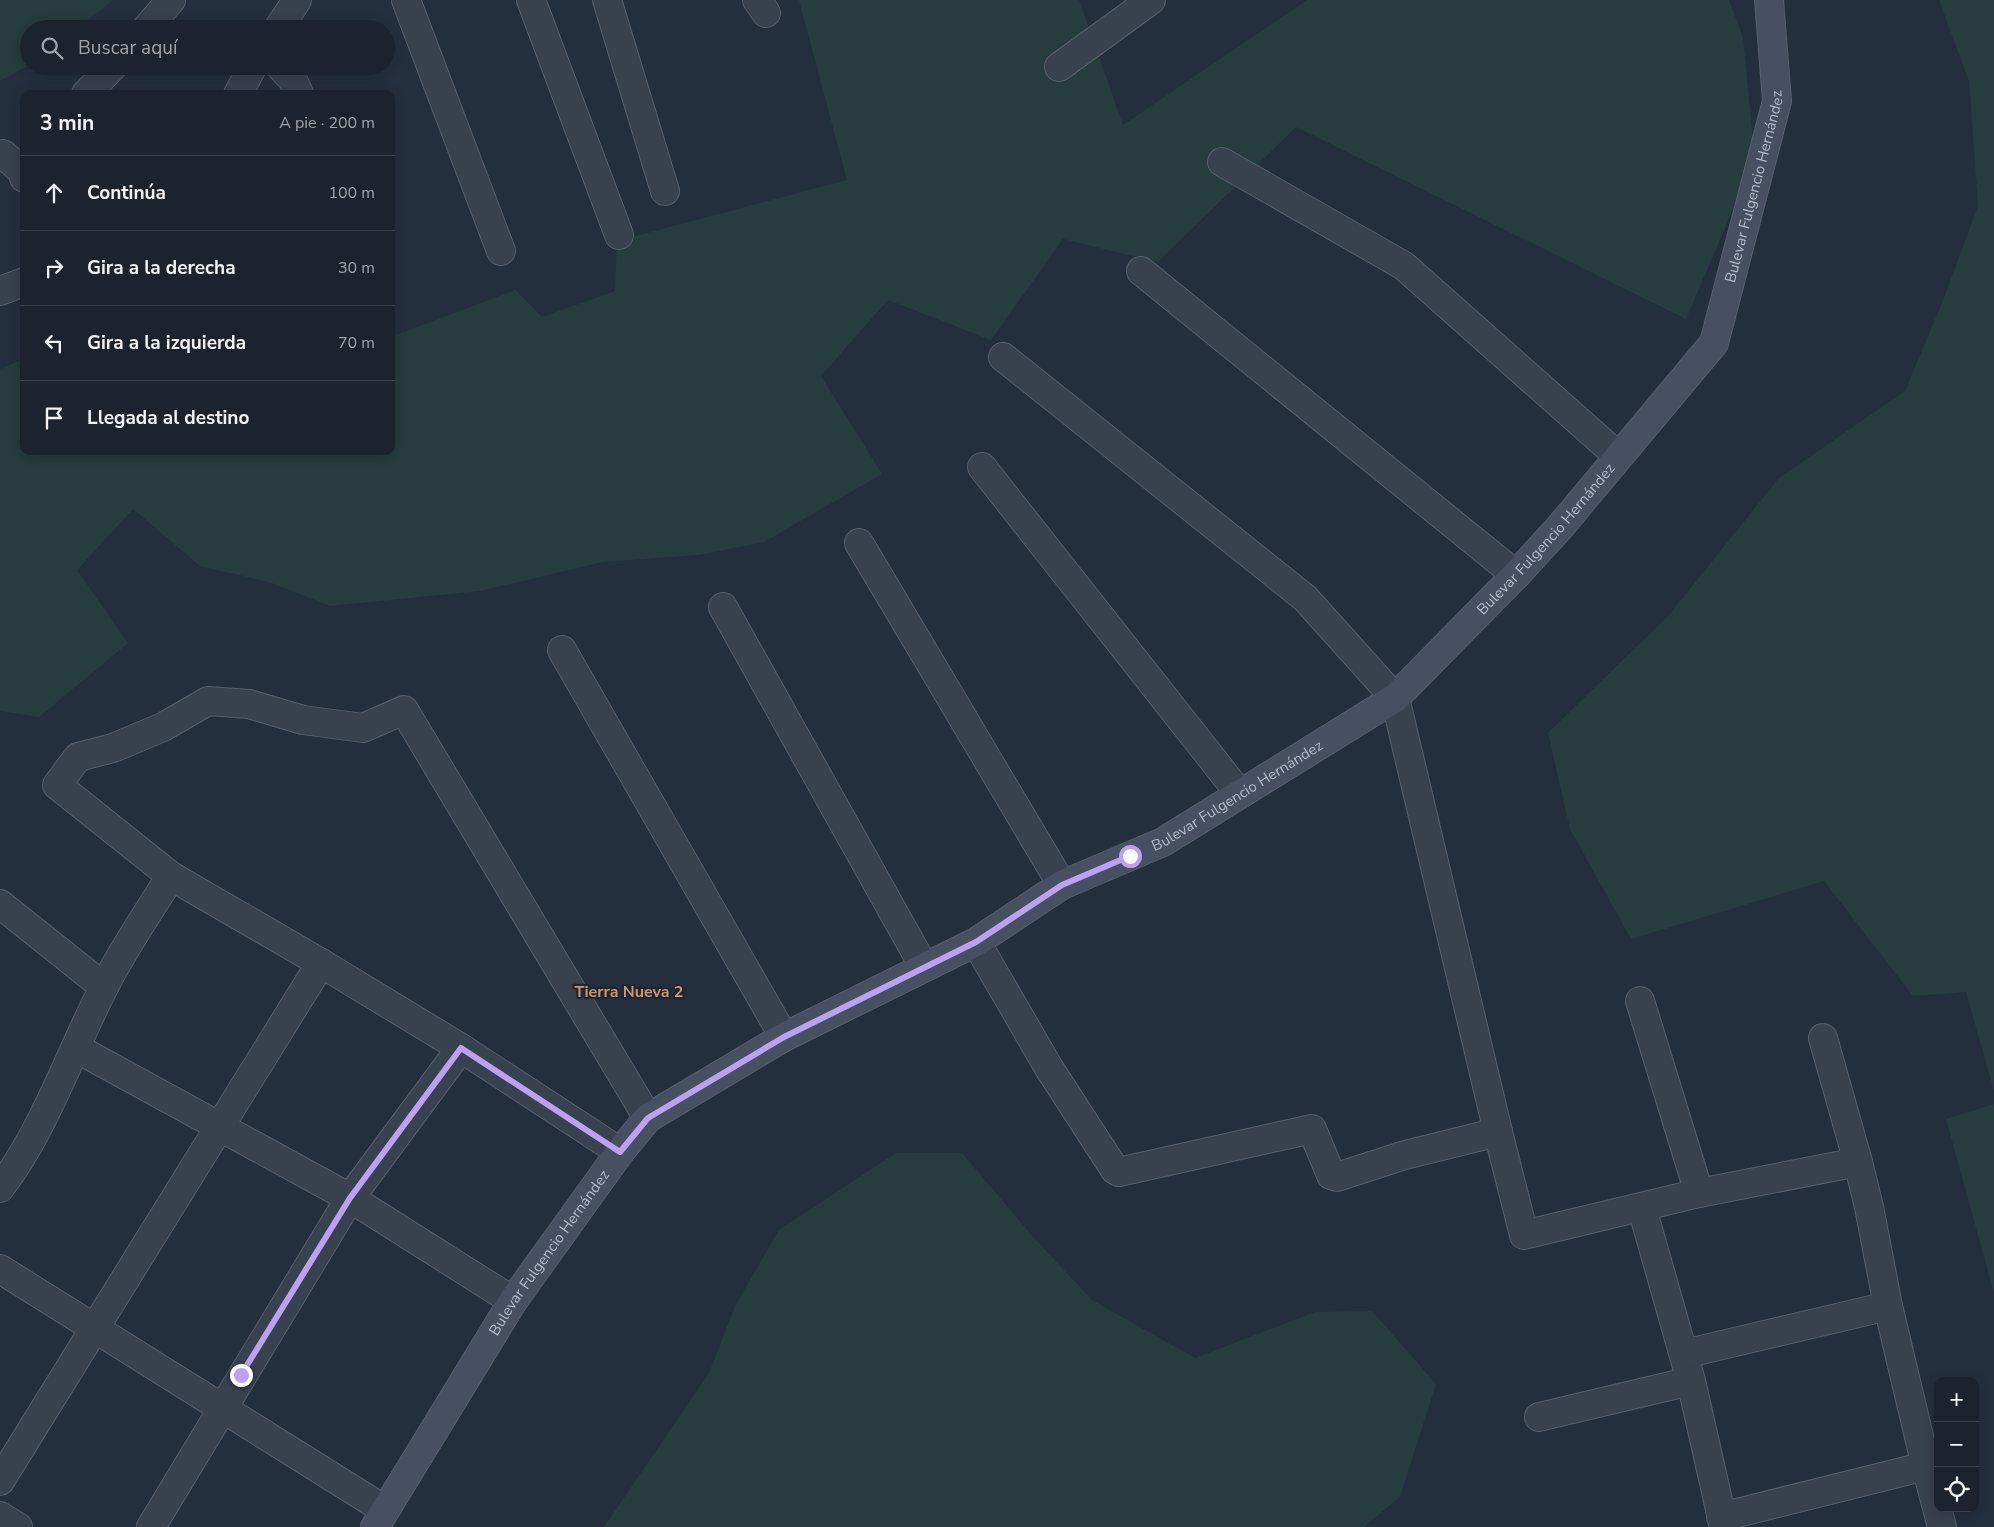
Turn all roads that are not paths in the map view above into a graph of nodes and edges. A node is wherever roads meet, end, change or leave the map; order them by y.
1 (171, 0) edge
2 (297, 0) edge
3 (406, 0) edge
4 (531, 0) edge
5 (606, 0) edge
6 (1151, 0) edge
7 (1769, 0) edge
8 (154, 20) edge
9 (284, 20) edge
10 (1059, 67) dead end
11 (104, 75) edge
12 (248, 75) edge
13 (288, 75) edge
14 (90, 90) edge
15 (240, 90) edge
16 (297, 90) edge
17 (1222, 162) dead end
18 (665, 191) dead end
19 (619, 236) dead end
20 (501, 251) dead end
21 (1141, 271) dead end
22 (20, 284) edge
23 (0, 291) edge
24 (1002, 358) dead end
25 (1618, 456) junction
26 (982, 467) dead end
27 (858, 543) dead end
28 (1516, 575) junction
29 (723, 607) dead end
30 (562, 650) dead end
31 (1395, 698) junction
32 (1240, 794) junction
33 (171, 876) junction
34 (1062, 885) junction
35 (0, 904) edge
36 (976, 942) junction
37 (321, 963) junction
38 (924, 967) junction
39 (104, 987) junction
40 (1640, 1002) dead end
41 (784, 1037) junction
42 (1823, 1038) dead end
43 (76, 1048) junction
44 (461, 1048) junction
45 (648, 1118) junction
46 (219, 1125) junction
47 (1498, 1132) junction
48 (620, 1152) junction
49 (9, 1159) edge
50 (1858, 1162) junction
51 (0, 1188) edge
52 (1699, 1193) junction
53 (350, 1198) junction
54 (1642, 1208) junction
55 (0, 1269) edge
56 (513, 1302) junction
57 (1888, 1306) junction
58 (94, 1328) junction
59 (1684, 1354) junction
60 (1691, 1381) junction
61 (222, 1407) junction
62 (1539, 1417) dead end
63 (1926, 1466) junction
64 (0, 1481) edge
65 (0, 1516) edge
66 (380, 1518) edge
67 (1722, 1522) edge
68 (18, 1527) edge
69 (151, 1527) edge
70 (1942, 1527) edge

1 - 8 street
2 - 9 street
3 - 20 street
4 - 19 street
5 - 18 street
6 - 10 street
7 - 25 street, Bulevar Fulgencio Hernández
11 - 14 street
12 - 15 street
13 - 16 street
17 - 25 street
21 - 28 street
22 - 23 street
24 - 31 street
25 - 28 street, Bulevar Fulgencio Hernández
26 - 32 street
27 - 34 street
28 - 31 street, Bulevar Fulgencio Hernández
29 - 38 street
30 - 41 street
31 - 32 street, Bulevar Fulgencio Hernández
31 - 47 street
32 - 34 street, Bulevar Fulgencio Hernández
33 - 37 street
33 - 39 street
33 - 45 street
34 - 36 street, Bulevar Fulgencio Hernández
35 - 39 street
36 - 38 street, Bulevar Fulgencio Hernández
36 - 47 street
37 - 44 street
37 - 46 street
38 - 41 street, Bulevar Fulgencio Hernández
39 - 43 street
40 - 52 street
41 - 45 street, Bulevar Fulgencio Hernández
42 - 50 street
43 - 46 street
43 - 49 street
44 - 48 street
44 - 53 street
45 - 48 street, Bulevar Fulgencio Hernández
46 - 53 street
46 - 58 street
47 - 54 street
48 - 56 street, Bulevar Fulgencio Hernández
49 - 51 street
50 - 52 street
50 - 57 street
52 - 54 street
53 - 56 street
53 - 61 street
54 - 59 street
55 - 58 street
56 - 66 street, Bulevar Fulgencio Hernández
57 - 59 street
57 - 63 street
58 - 61 street
58 - 64 street
59 - 60 street
60 - 62 street
60 - 67 street
61 - 66 street
61 - 69 street
63 - 67 street
63 - 70 street
65 - 68 street

